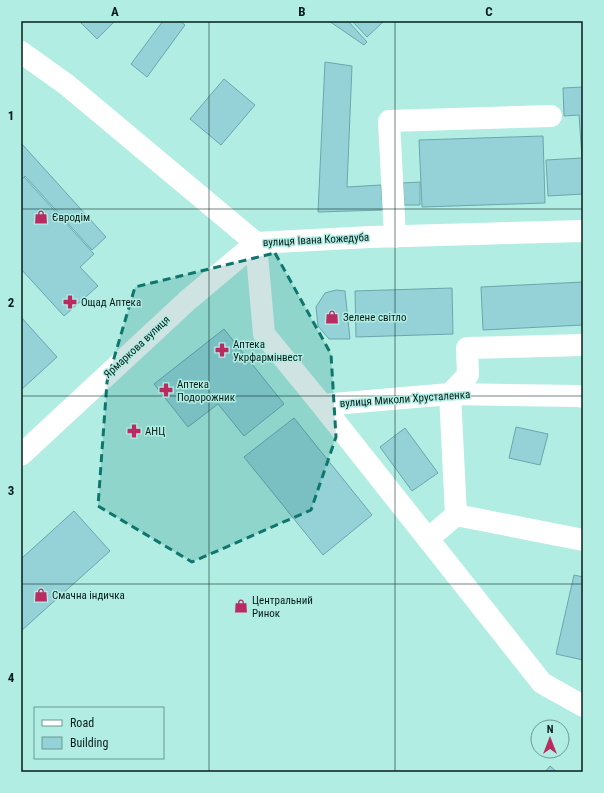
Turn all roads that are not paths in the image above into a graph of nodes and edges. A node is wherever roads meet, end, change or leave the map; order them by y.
1 (21, 52) edge
2 (551, 116) dead end
3 (583, 231) edge
4 (395, 237) junction
5 (256, 244) junction
6 (583, 345) edge
7 (450, 394) junction
8 (583, 397) edge
9 (322, 405) junction
10 (21, 455) edge
11 (456, 515) junction
12 (428, 539) junction
13 (583, 540) edge
14 (583, 706) edge

1 - 5 street, вулиця Івана Кожедуба
2 - 4 street
3 - 4 street, вулиця Івана Кожедуба
4 - 5 street, вулиця Івана Кожедуба
5 - 9 street, вулиця Миколи Хрусталенка
5 - 10 street, Ярмаркова вулиця
6 - 7 street
7 - 8 street, вулиця Миколи Хрусталенка
7 - 9 street, вулиця Миколи Хрусталенка
7 - 11 street
9 - 12 street, вулиця Миколи Хрусталенка
11 - 12 street
11 - 13 street
12 - 14 street, вулиця Миколи Хрусталенка

